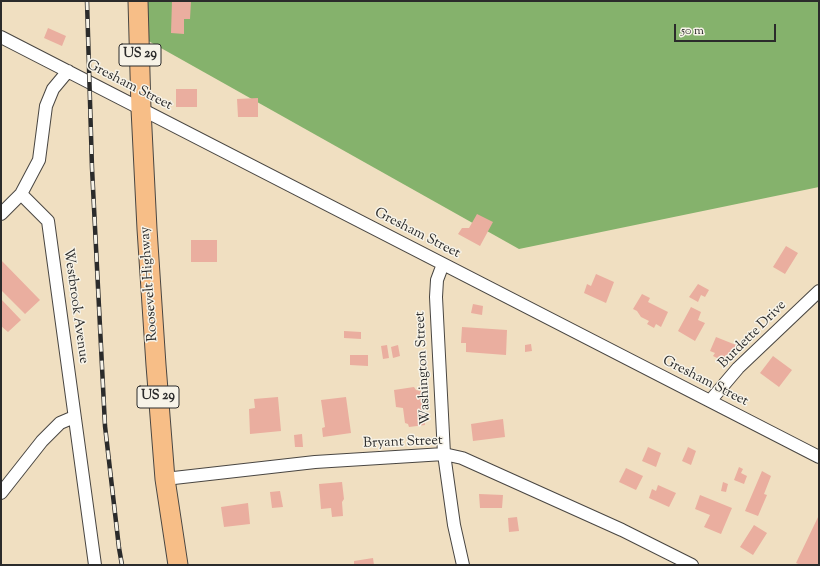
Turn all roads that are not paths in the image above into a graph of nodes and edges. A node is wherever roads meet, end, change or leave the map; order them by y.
1 (138, 1) edge
2 (1, 37) edge
3 (68, 71) junction
4 (141, 109) junction
5 (21, 194) junction
6 (1, 214) edge
7 (443, 264) junction
8 (819, 291) edge
9 (710, 401) junction
10 (74, 417) junction
11 (444, 454) junction
12 (819, 457) edge
13 (165, 479) junction
14 (1, 493) edge
15 (95, 565) edge
16 (178, 565) edge
17 (463, 565) edge
18 (692, 565) edge

1 - 4 main road, Roosevelt Highway / US 29
2 - 3 street, Gresham Street
3 - 4 street, Gresham Street
3 - 5 street
4 - 7 street, Gresham Street
4 - 13 main road, Roosevelt Highway / US 29
5 - 6 street
5 - 10 street, Westbrook Avenue
7 - 9 street, Gresham Street
7 - 11 street, Washington Street
8 - 9 street, Burdette Drive
9 - 12 street, Gresham Street
10 - 14 street
10 - 15 street, Westbrook Avenue
11 - 13 street, Bryant Street
11 - 17 street, Washington Street
11 - 18 street, Bryant Street
13 - 16 main road, Roosevelt Highway / US 29

